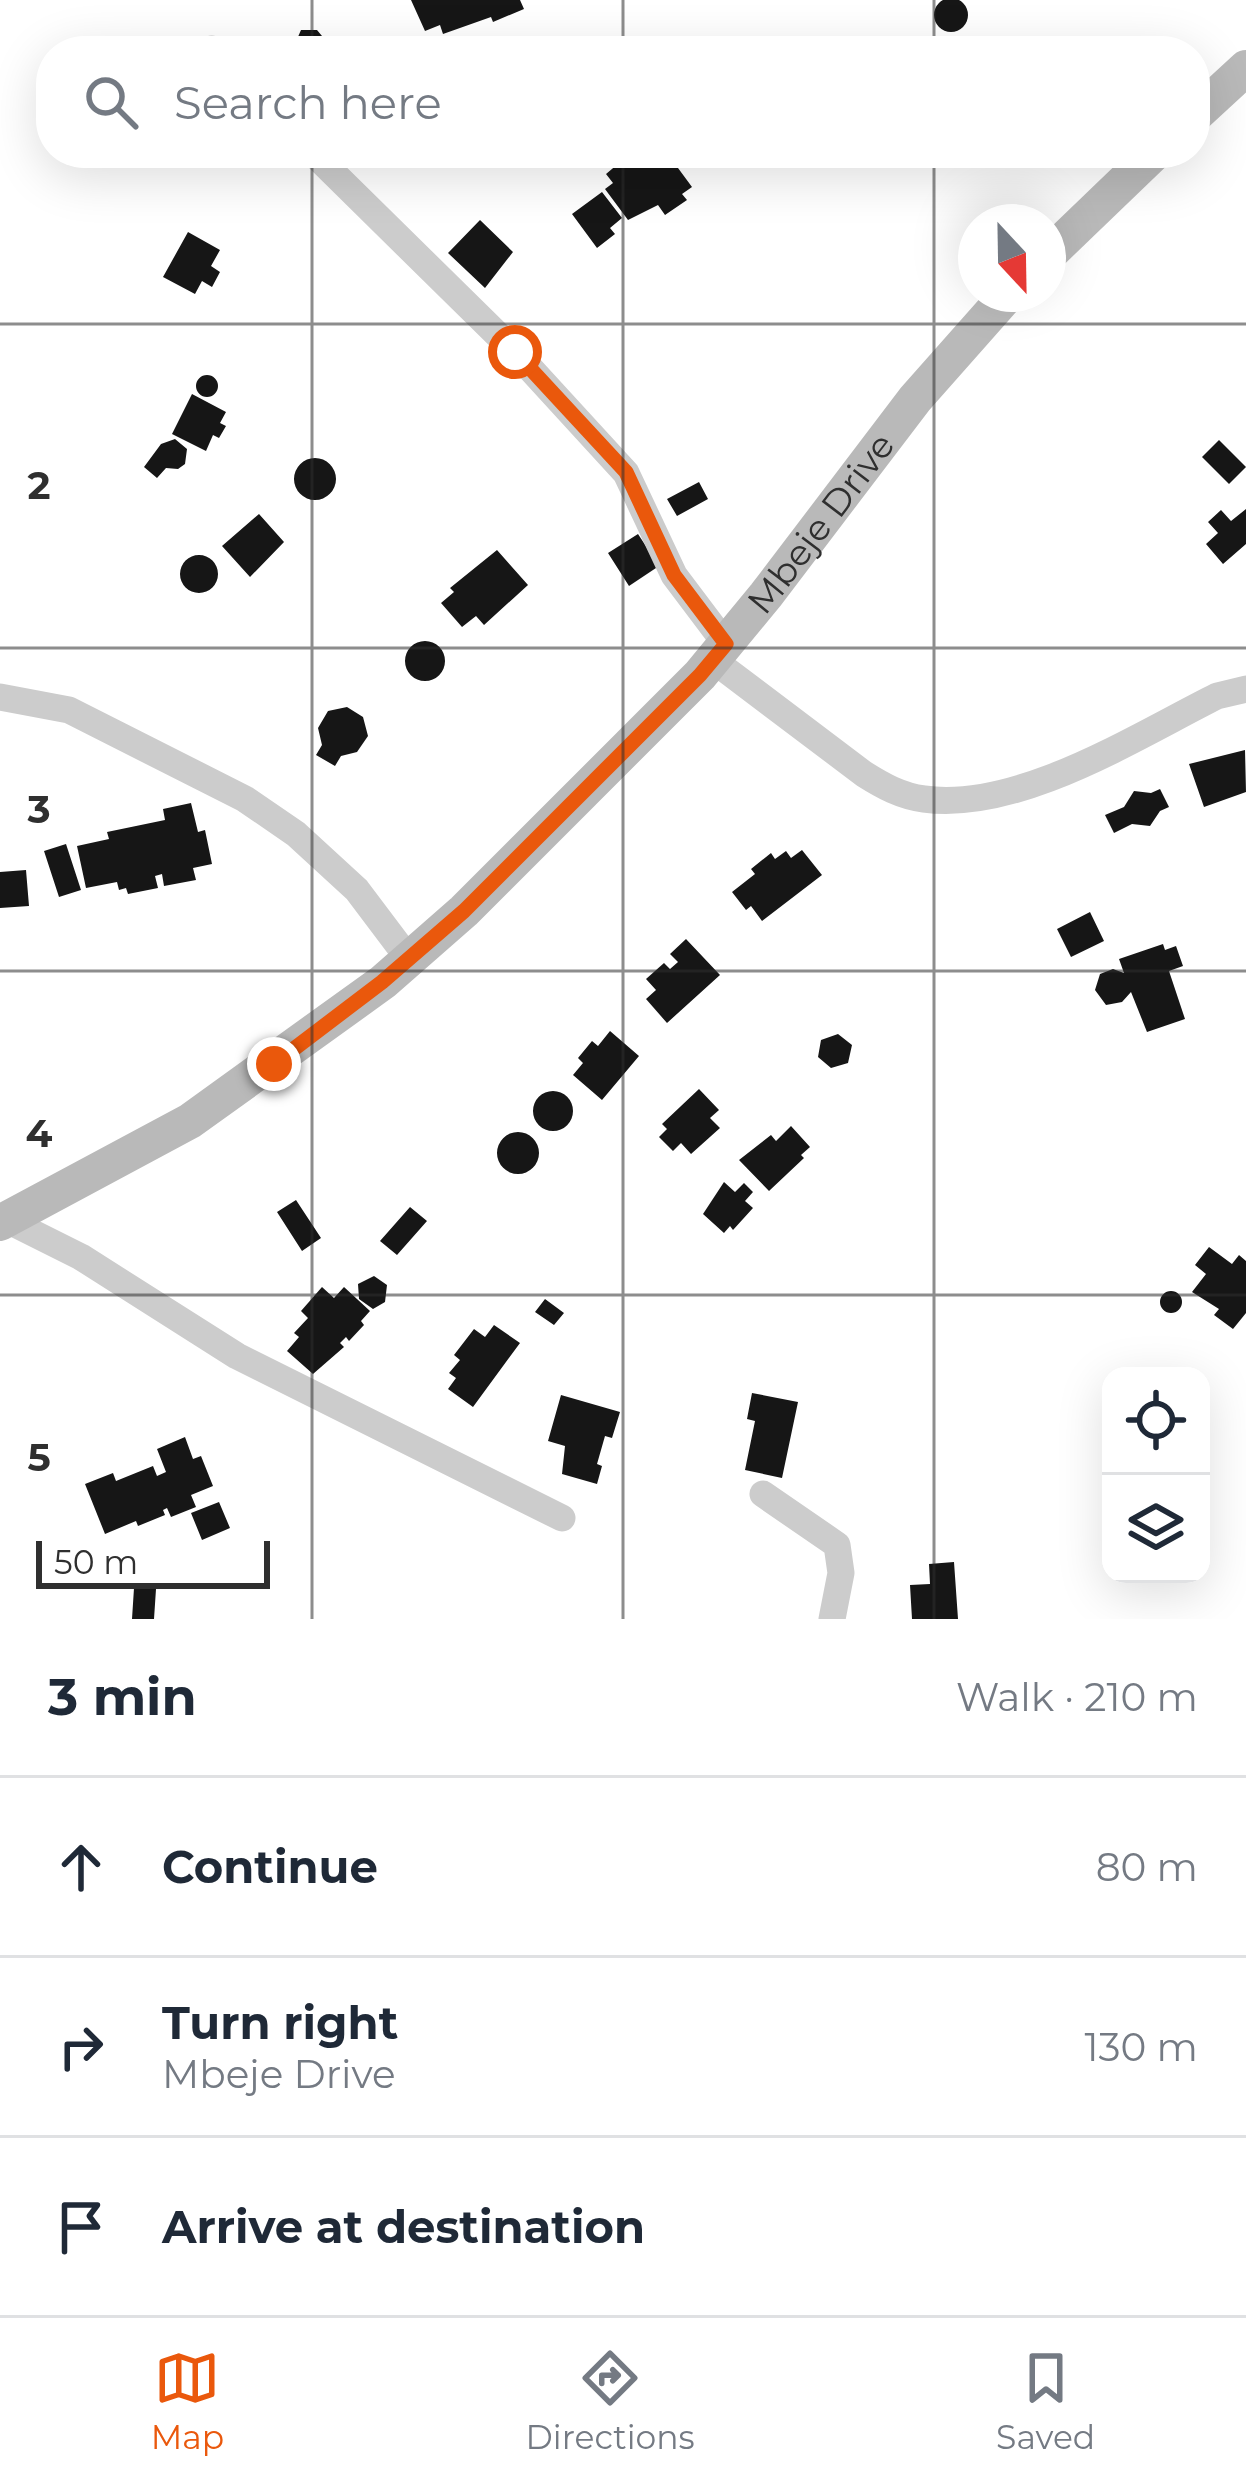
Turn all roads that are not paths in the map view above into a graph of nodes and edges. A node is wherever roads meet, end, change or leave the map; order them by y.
1 (1246, 68) edge
2 (1210, 101) edge
3 (328, 168) edge
4 (1138, 168) edge
5 (1066, 238) edge
6 (991, 312) edge
7 (719, 652) junction
8 (1246, 689) edge
9 (0, 697) edge
10 (409, 958) junction
11 (3, 1221) edge
12 (763, 1495) dead end
13 (562, 1517) dead end
14 (832, 1619) edge

1 - 2 street
3 - 7 street
4 - 5 street
6 - 7 street, Mbeje Drive
7 - 8 street
7 - 10 street, Mbeje Drive
9 - 10 street
10 - 11 street, Mbeje Drive
11 - 13 street
12 - 14 street

